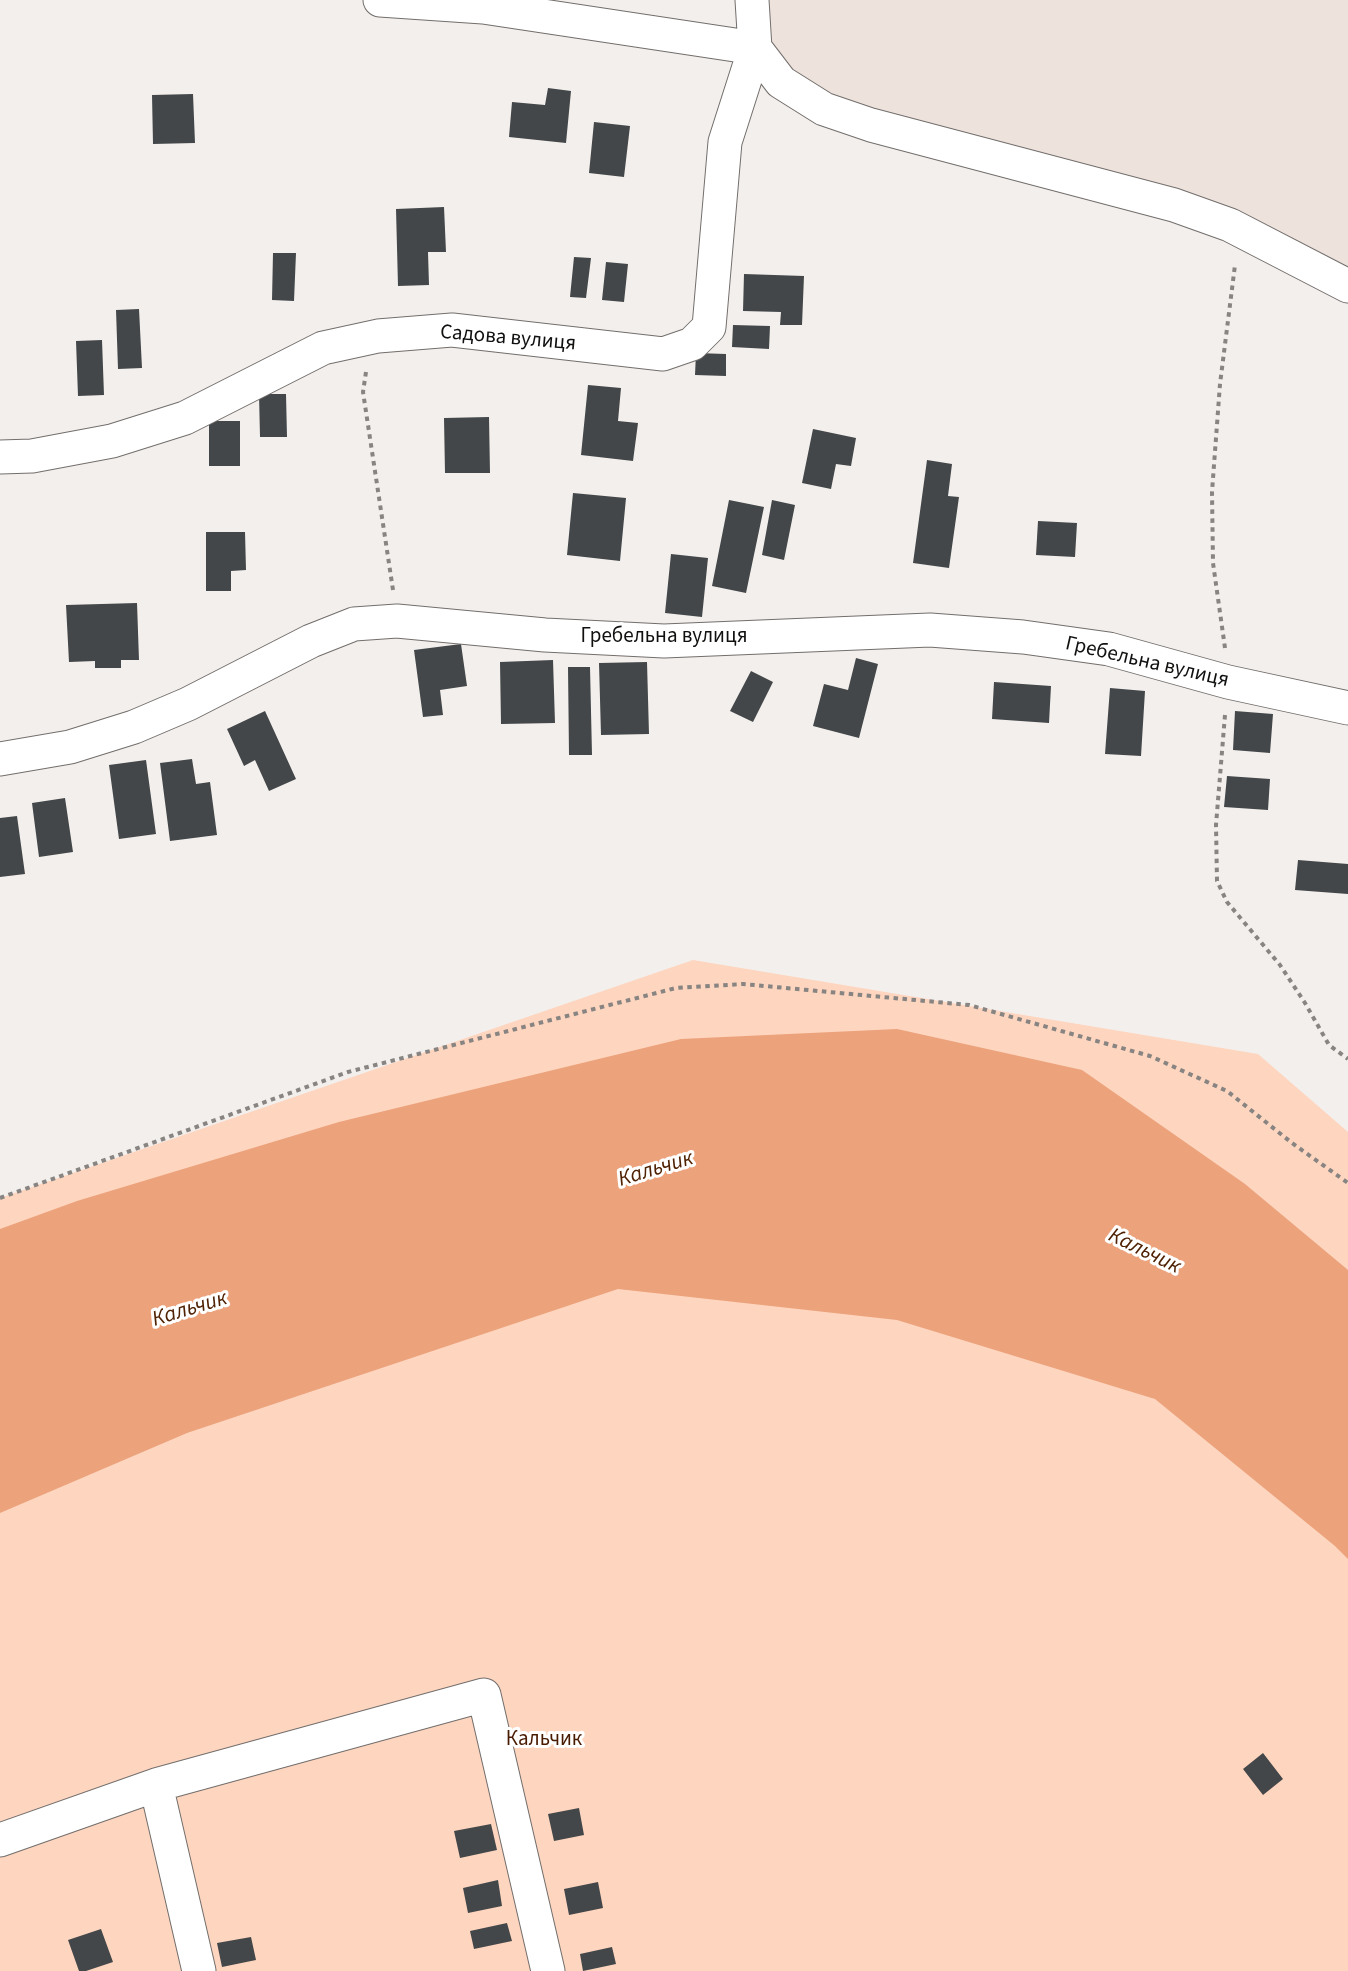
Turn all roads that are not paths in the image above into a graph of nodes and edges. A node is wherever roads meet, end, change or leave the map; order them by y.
1 (380, 0) edge
2 (752, 0) edge
3 (754, 48) junction
4 (1348, 286) edge
5 (0, 457) edge
6 (1348, 708) edge
7 (0, 759) edge
8 (156, 1785) junction
9 (0, 1840) edge
10 (199, 1971) edge
11 (549, 1971) edge

1 - 3 street
2 - 3 street, Садова вулиця
3 - 4 street
3 - 5 street, Садова вулиця
6 - 7 street, Гребельна вулиця
8 - 9 street
8 - 10 street
8 - 11 street

